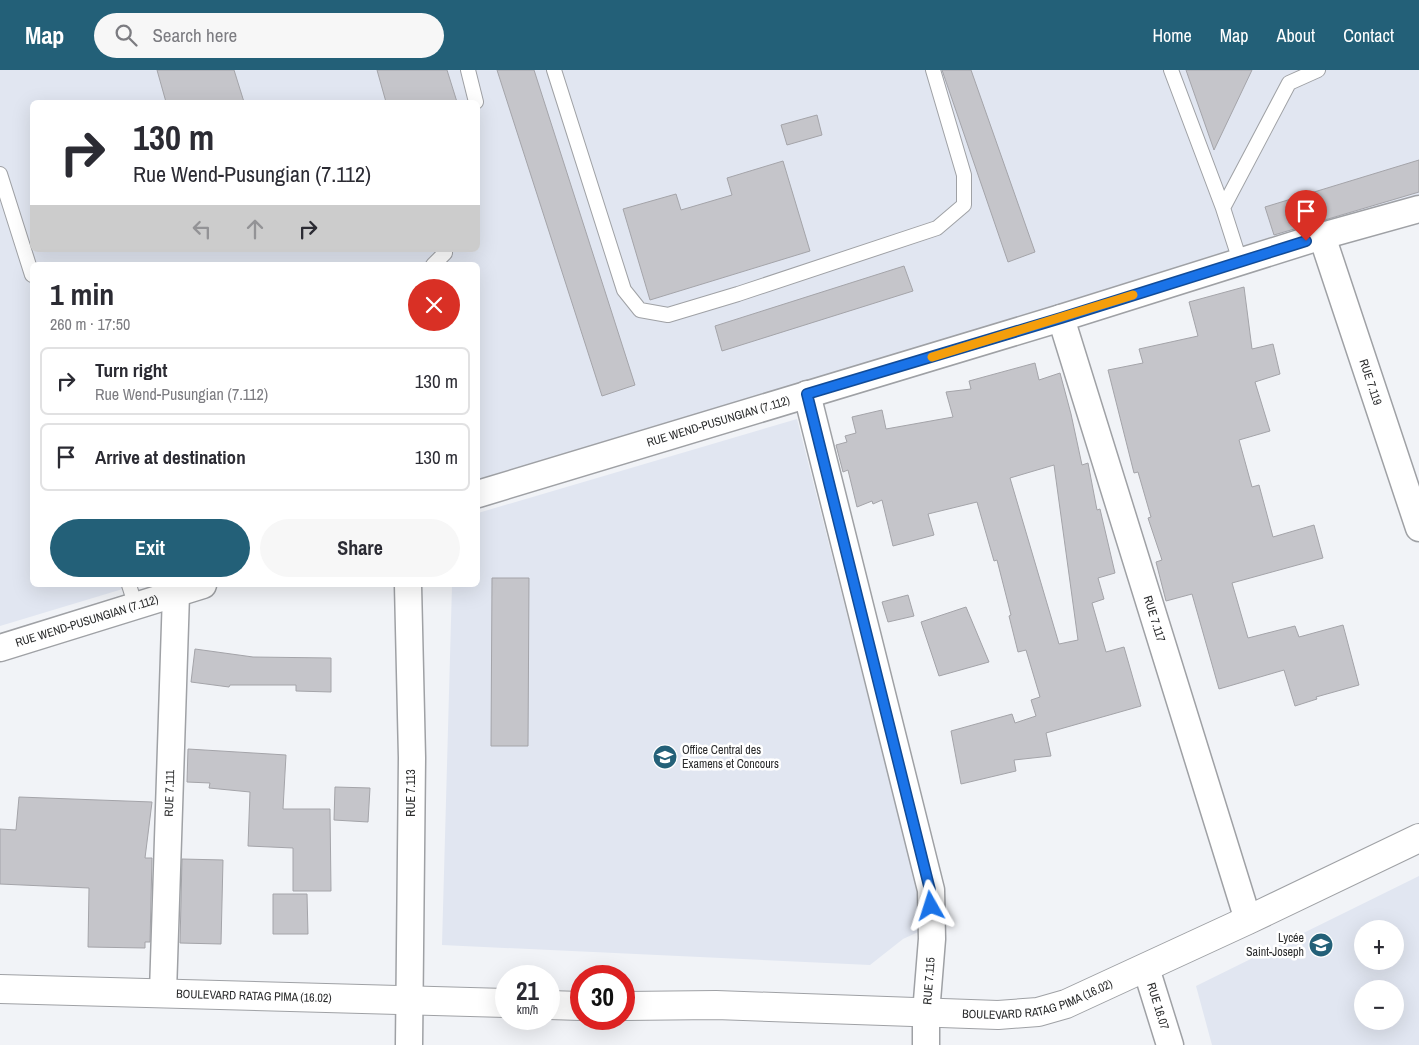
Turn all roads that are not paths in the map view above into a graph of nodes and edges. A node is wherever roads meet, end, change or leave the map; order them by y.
1 (468, 70) edge
2 (554, 70) edge
3 (933, 70) edge
4 (1171, 70) edge
5 (1318, 70) edge
6 (476, 100) edge
7 (0, 174) edge
8 (1223, 208) junction
9 (1419, 209) edge
10 (1322, 236) junction
11 (445, 252) edge
12 (1240, 261) junction
13 (436, 262) edge
14 (30, 269) edge
15 (1061, 318) junction
16 (807, 394) junction
17 (480, 493) edge
18 (1419, 528) edge
19 (197, 587) edge
20 (408, 587) edge
21 (176, 594) junction
22 (132, 596) edge
23 (0, 648) edge
24 (1419, 838) edge
25 (1248, 920) junction
26 (1146, 968) junction
27 (0, 989) edge
28 (163, 992) junction
29 (410, 1001) junction
30 (495, 1004) edge
31 (635, 1006) edge
32 (926, 1013) junction
33 (409, 1045) edge
34 (926, 1045) edge
35 (1170, 1045) edge

1 - 6 lane
2 - 3 lane
4 - 8 lane
5 - 8 lane
7 - 14 lane
8 - 12 lane
9 - 10 street, RUE WEND-PUSUNGIAN (7.112)
10 - 12 street, RUE WEND-PUSUNGIAN (7.112)
10 - 18 street, RUE 7.119
11 - 13 lane
12 - 15 street, RUE WEND-PUSUNGIAN (7.112)
15 - 16 street, RUE WEND-PUSUNGIAN (7.112)
15 - 25 street, RUE 7.117
16 - 17 street, RUE WEND-PUSUNGIAN (7.112)
16 - 32 street, RUE 7.115
19 - 21 street, RUE WEND-PUSUNGIAN (7.112)
20 - 29 street, RUE 7.113
21 - 22 street, RUE WEND-PUSUNGIAN (7.112)
21 - 28 street, RUE 7.111
22 - 23 street, RUE WEND-PUSUNGIAN (7.112)
24 - 25 street, BOULEVARD RATAG PIMA (16.02)
25 - 26 street, BOULEVARD RATAG PIMA (16.02)
26 - 32 street, BOULEVARD RATAG PIMA (16.02)
26 - 35 street, RUE 16.07
27 - 28 street, BOULEVARD RATAG PIMA (16.02)
28 - 29 street, BOULEVARD RATAG PIMA (16.02)
29 - 30 street, BOULEVARD RATAG PIMA (16.02)
29 - 33 street, RUE 7.113
31 - 32 street, BOULEVARD RATAG PIMA (16.02)
32 - 34 street, RUE 7.115

